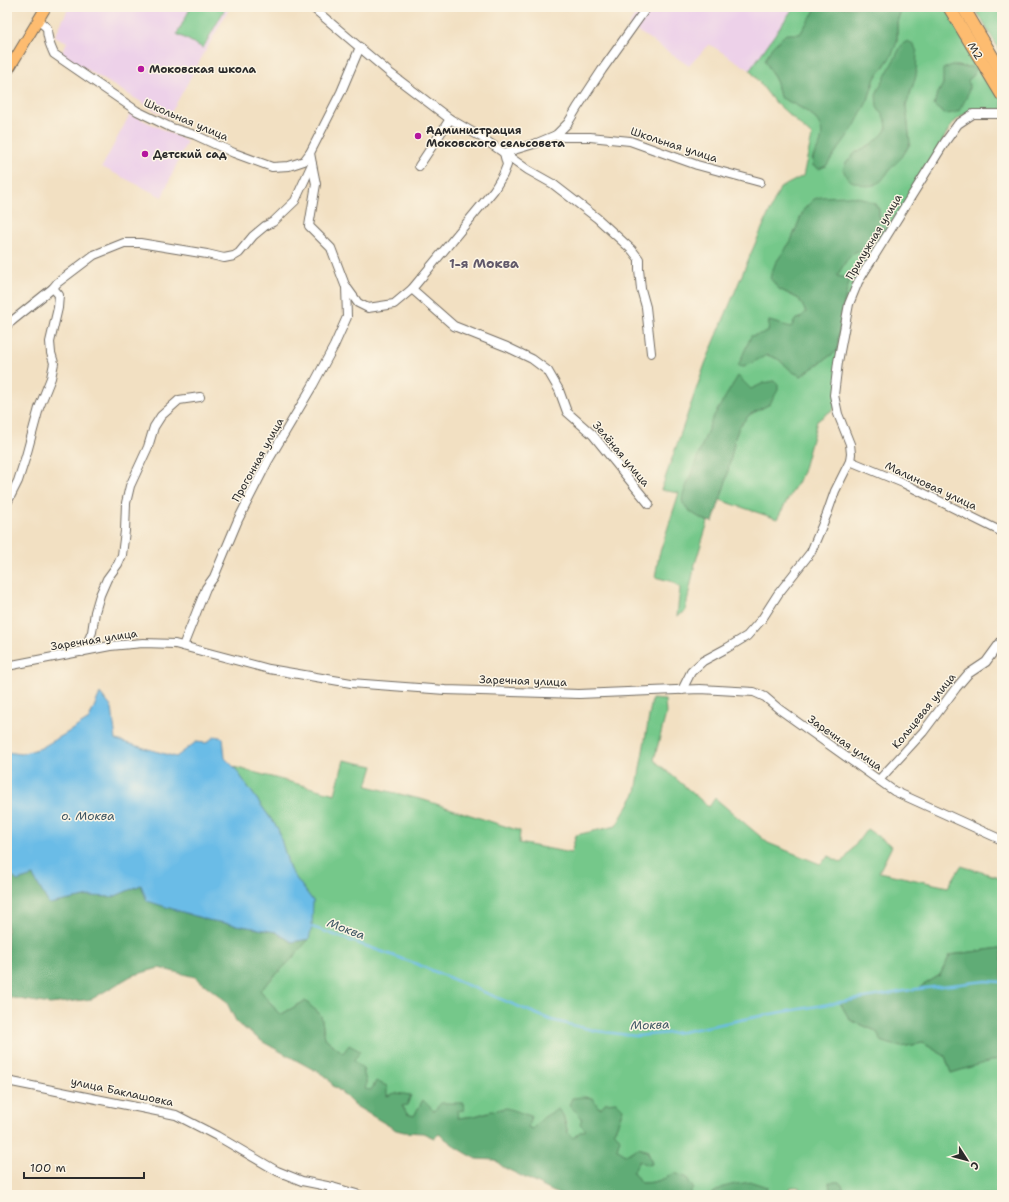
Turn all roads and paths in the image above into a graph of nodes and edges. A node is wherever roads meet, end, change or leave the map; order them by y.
1 (46, 7) edge
2 (312, 7) edge
3 (647, 7) edge
4 (949, 7) edge
5 (963, 7) edge
6 (38, 20) junction
7 (360, 48) junction
8 (7, 72) edge
9 (1002, 73) edge
10 (1002, 95) edge
11 (1002, 114) edge
12 (450, 120) junction
13 (556, 135) junction
14 (310, 153) junction
15 (504, 153) junction
16 (312, 164) junction
17 (418, 166) dead end
18 (760, 182) dead end
19 (346, 285) junction
20 (53, 288) junction
21 (412, 289) junction
22 (7, 325) edge
23 (651, 353) dead end
24 (200, 397) dead end
25 (850, 461) junction
26 (7, 502) edge
27 (649, 504) dead end
28 (1002, 532) edge
29 (1002, 640) edge
30 (183, 646) junction
31 (82, 652) junction
32 (7, 666) edge
33 (682, 690) junction
34 (879, 780) junction
35 (1002, 840) edge
36 (7, 1080) edge
37 (331, 1191) edge
38 (360, 1195) edge

1 - 6 main road
2 - 7 street
3 - 13 street
4 - 10 highway, М2
5 - 9 highway
6 - 8 main road
6 - 14 street, Школьная улица
7 - 12 street
7 - 14 street
11 - 25 street, Прилужная улица
12 - 15 street
12 - 17 street
13 - 15 street
13 - 18 street, Школьная улица
14 - 16 street
15 - 21 street
15 - 23 street
16 - 19 street
16 - 20 street
19 - 21 street
19 - 30 street, Прогонная улица
20 - 22 street
20 - 26 street
21 - 27 street, Зелёная улица
24 - 31 street
25 - 28 street, Малиновая улица
25 - 33 street, Прилужная улица
29 - 34 street, Кольцевая улица
30 - 31 street, Заречная улица
30 - 33 street, Заречная улица
31 - 32 street, Заречная улица
33 - 34 street, Заречная улица
34 - 35 street, Заречная улица
36 - 37 street, улица Баклашовка
37 - 38 street, улица Баклашовка

